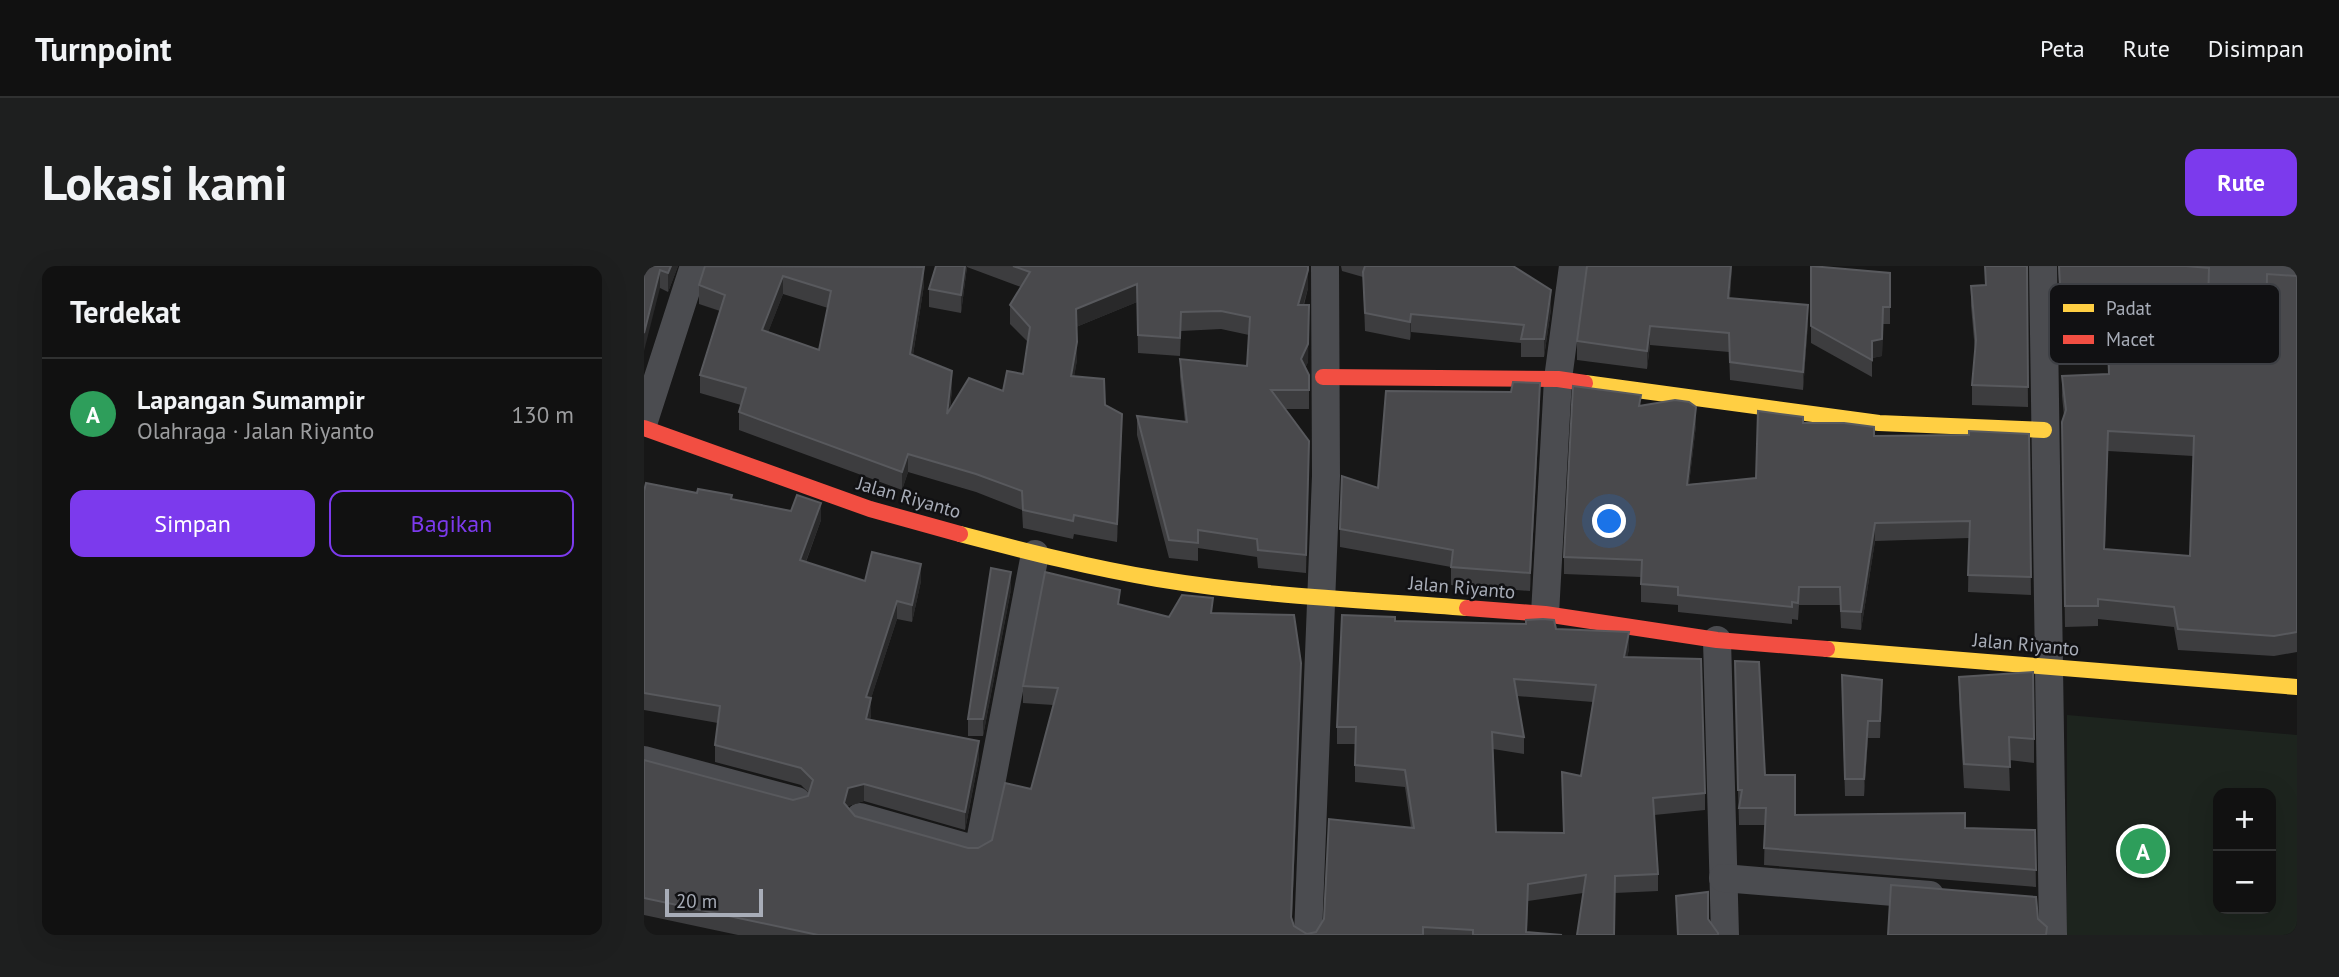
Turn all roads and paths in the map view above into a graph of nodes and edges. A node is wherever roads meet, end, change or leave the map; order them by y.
1 (694, 266) edge
2 (1325, 266) edge
3 (1573, 266) edge
4 (2043, 266) edge
5 (2151, 266) edge
6 (2297, 281) edge
7 (1323, 377) junction
8 (1558, 379) junction
9 (644, 421) edge
10 (644, 428) edge
11 (2044, 430) junction
12 (1035, 554) junction
13 (1320, 597) junction
14 (1545, 614) junction
15 (1717, 640) junction
16 (2048, 667) junction
17 (2297, 687) edge
18 (644, 760) edge
19 (797, 801) edge
20 (860, 817) edge
21 (1723, 878) junction
22 (1956, 897) edge
23 (1308, 935) edge
24 (1725, 935) edge
25 (2053, 935) edge

1 - 9 street
2 - 7 street
3 - 8 street
4 - 11 street
5 - 6 street
7 - 8 street
7 - 13 street
8 - 11 street
8 - 14 street
10 - 12 street, Jalan Riyanto
11 - 16 street
12 - 13 street, Jalan Riyanto
12 - 20 street
13 - 14 street, Jalan Riyanto
13 - 23 street
14 - 15 street, Jalan Riyanto
15 - 16 street, Jalan Riyanto
15 - 21 street
16 - 17 street, Jalan Riyanto
16 - 25 street
18 - 19 street
21 - 22 street
21 - 24 street

